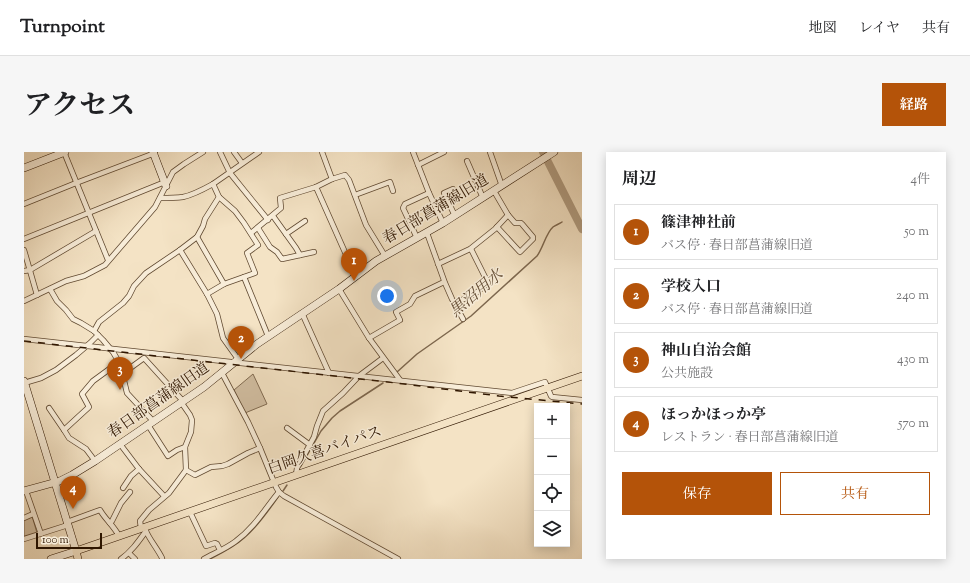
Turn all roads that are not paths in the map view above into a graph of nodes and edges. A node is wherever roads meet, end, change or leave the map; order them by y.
1 (64, 152) edge
2 (154, 152) edge
3 (203, 152) edge
4 (220, 152) edge
5 (234, 152) edge
6 (259, 152) edge
7 (322, 152) edge
8 (413, 152) edge
9 (444, 152) edge
10 (490, 152) edge
11 (552, 153) edge
12 (467, 161) dead end
13 (242, 163) junction
14 (418, 166) junction
15 (24, 168) edge
16 (230, 172) junction
17 (332, 179) junction
18 (76, 182) junction
19 (165, 184) junction
20 (213, 184) junction
21 (502, 186) junction
22 (316, 187) junction
23 (453, 189) dead end
24 (393, 190) dead end
25 (494, 191) junction
26 (429, 193) junction
27 (355, 195) junction
28 (219, 197) junction
29 (160, 198) junction
30 (483, 198) junction
31 (24, 204) edge
32 (89, 213) junction
33 (508, 214) junction
34 (273, 216) junction
35 (455, 216) junction
36 (268, 220) junction
37 (305, 221) dead end
38 (443, 223) junction
39 (497, 227) junction
40 (258, 228) junction
41 (96, 232) junction
42 (251, 233) junction
43 (427, 233) junction
44 (286, 234) junction
45 (196, 237) junction
46 (416, 238) junction
47 (24, 239) edge
48 (471, 249) junction
49 (24, 250) edge
50 (180, 250) junction
51 (314, 252) dead end
52 (300, 255) junction
53 (384, 256) junction
54 (108, 260) junction
55 (438, 264) junction
56 (30, 270) junction
57 (24, 271) edge
58 (244, 276) junction
59 (356, 277) junction
60 (444, 282) junction
61 (224, 284) junction
62 (50, 289) junction
63 (339, 289) junction
64 (207, 294) junction
65 (37, 295) junction
66 (24, 301) edge
67 (454, 304) junction
68 (302, 313) junction
69 (463, 319) dead end
70 (96, 333) junction
71 (268, 336) junction
72 (24, 338) edge
73 (369, 338) junction
74 (87, 346) junction
75 (111, 349) junction
76 (383, 358) junction
77 (236, 361) junction
78 (119, 362) junction
79 (222, 373) junction
80 (329, 373) junction
81 (122, 374) junction
82 (359, 376) junction
83 (582, 376) edge
84 (400, 380) junction
85 (24, 382) edge
86 (548, 388) junction
87 (582, 400) edge
88 (182, 402) junction
89 (49, 408) dead end
90 (150, 423) junction
91 (286, 428) dead end
92 (64, 430) junction
93 (120, 444) junction
94 (310, 445) junction
95 (185, 447) junction
96 (260, 448) junction
97 (95, 461) junction
98 (139, 469) junction
99 (186, 470) junction
100 (296, 475) junction
101 (55, 482) junction
102 (274, 482) junction
103 (124, 488) dead end
104 (25, 491) edge
105 (130, 492) dead end
106 (280, 492) junction
107 (164, 496) junction
108 (190, 512) junction
109 (34, 514) junction
110 (24, 518) edge
111 (110, 523) junction
112 (67, 524) junction
113 (144, 529) junction
114 (41, 534) junction
115 (119, 536) junction
116 (24, 539) edge
117 (220, 550) junction
118 (76, 551) junction
119 (129, 553) junction
120 (162, 558) dead end
121 (51, 559) edge
122 (78, 559) edge
123 (121, 559) edge
124 (135, 559) edge
125 (204, 559) edge
126 (398, 559) edge

1 - 15 street
1 - 18 street
2 - 18 street
2 - 19 street
3 - 19 street
4 - 16 street
5 - 13 street
6 - 13 street
7 - 17 street
8 - 14 street
9 - 14 street
10 - 21 street
11 - 21 street, 春日部菖蒲線旧道
12 - 30 street
13 - 16 street
14 - 26 street
16 - 20 street
16 - 36 street
17 - 22 street
17 - 27 street
18 - 31 street
18 - 32 street
19 - 29 street
19 - 32 street
20 - 28 street
20 - 29 street
21 - 25 street, 春日部菖蒲線旧道
22 - 34 street
22 - 59 street
23 - 35 street
24 - 27 street
25 - 30 street, 春日部菖蒲線旧道
25 - 33 street
26 - 38 street
26 - 46 street
27 - 53 street
28 - 42 street
28 - 45 street
29 - 54 street
30 - 35 street, 春日部菖蒲線旧道
32 - 41 street
32 - 47 street
33 - 39 street
33 - 39 street
34 - 36 street
34 - 44 street
35 - 38 street, 春日部菖蒲線旧道
36 - 40 street
37 - 44 street
38 - 43 street, 春日部菖蒲線旧道
39 - 48 street
40 - 42 street
40 - 52 street
41 - 54 street
41 - 56 street
42 - 58 street
43 - 46 street, 春日部菖蒲線旧道
43 - 55 street
44 - 52 street
45 - 50 street
45 - 61 street
46 - 53 street, 春日部菖蒲線旧道
48 - 55 street
48 - 67 street
49 - 56 street
50 - 64 street
50 - 70 street
51 - 52 street
53 - 59 street, 春日部菖蒲線旧道
54 - 62 street
55 - 60 street
56 - 57 street
56 - 65 street
58 - 61 street
58 - 71 street
59 - 63 street, 春日部菖蒲線旧道
60 - 67 street
60 - 73 street
61 - 64 street
62 - 65 street
62 - 70 street
63 - 68 street, 春日部菖蒲線旧道
63 - 73 street
64 - 77 street
65 - 66 street
67 - 69 street
68 - 71 street, 春日部菖蒲線旧道
68 - 80 street
70 - 74 street
70 - 75 street
71 - 77 street, 春日部菖蒲線旧道
72 - 74 street
73 - 76 street
74 - 75 street
74 - 85 street
75 - 77 street
75 - 78 street
76 - 82 street
76 - 84 street
77 - 79 street, 春日部菖蒲線旧道
77 - 80 street
78 - 81 street
78 - 92 street
79 - 88 street, 春日部菖蒲線旧道
79 - 96 street
80 - 82 street
81 - 88 street
81 - 90 street
82 - 84 street
82 - 94 street
83 - 86 main road, 白岡久喜バイパス
84 - 86 street
85 - 101 street
86 - 87 street
86 - 100 main road, 白岡久喜バイパス
88 - 90 street, 春日部菖蒲線旧道
88 - 95 street
89 - 92 street
90 - 93 street, 春日部菖蒲線旧道
90 - 95 street
91 - 94 street
92 - 97 street
93 - 97 street, 春日部菖蒲線旧道
93 - 98 street
94 - 100 street
95 - 99 street
96 - 99 street
96 - 102 street
97 - 101 street, 春日部菖蒲線旧道
98 - 103 street
98 - 107 street
99 - 107 street
100 - 102 main road, 白岡久喜バイパス
101 - 104 street, 春日部菖蒲線旧道
101 - 112 street
102 - 106 street
102 - 108 main road, 白岡久喜バイパス
104 - 109 street
105 - 111 street
106 - 117 street
106 - 126 street
107 - 113 street
108 - 113 main road, 白岡久喜バイパス
108 - 117 street
109 - 110 street
109 - 114 street
111 - 112 street
111 - 115 street
112 - 114 street
112 - 118 street
113 - 115 main road, 白岡久喜バイパス
113 - 119 street
113 - 120 street
114 - 116 street
115 - 118 main road, 白岡久喜バイパス
117 - 125 street
118 - 121 street
118 - 122 main road
119 - 123 street
119 - 124 street

